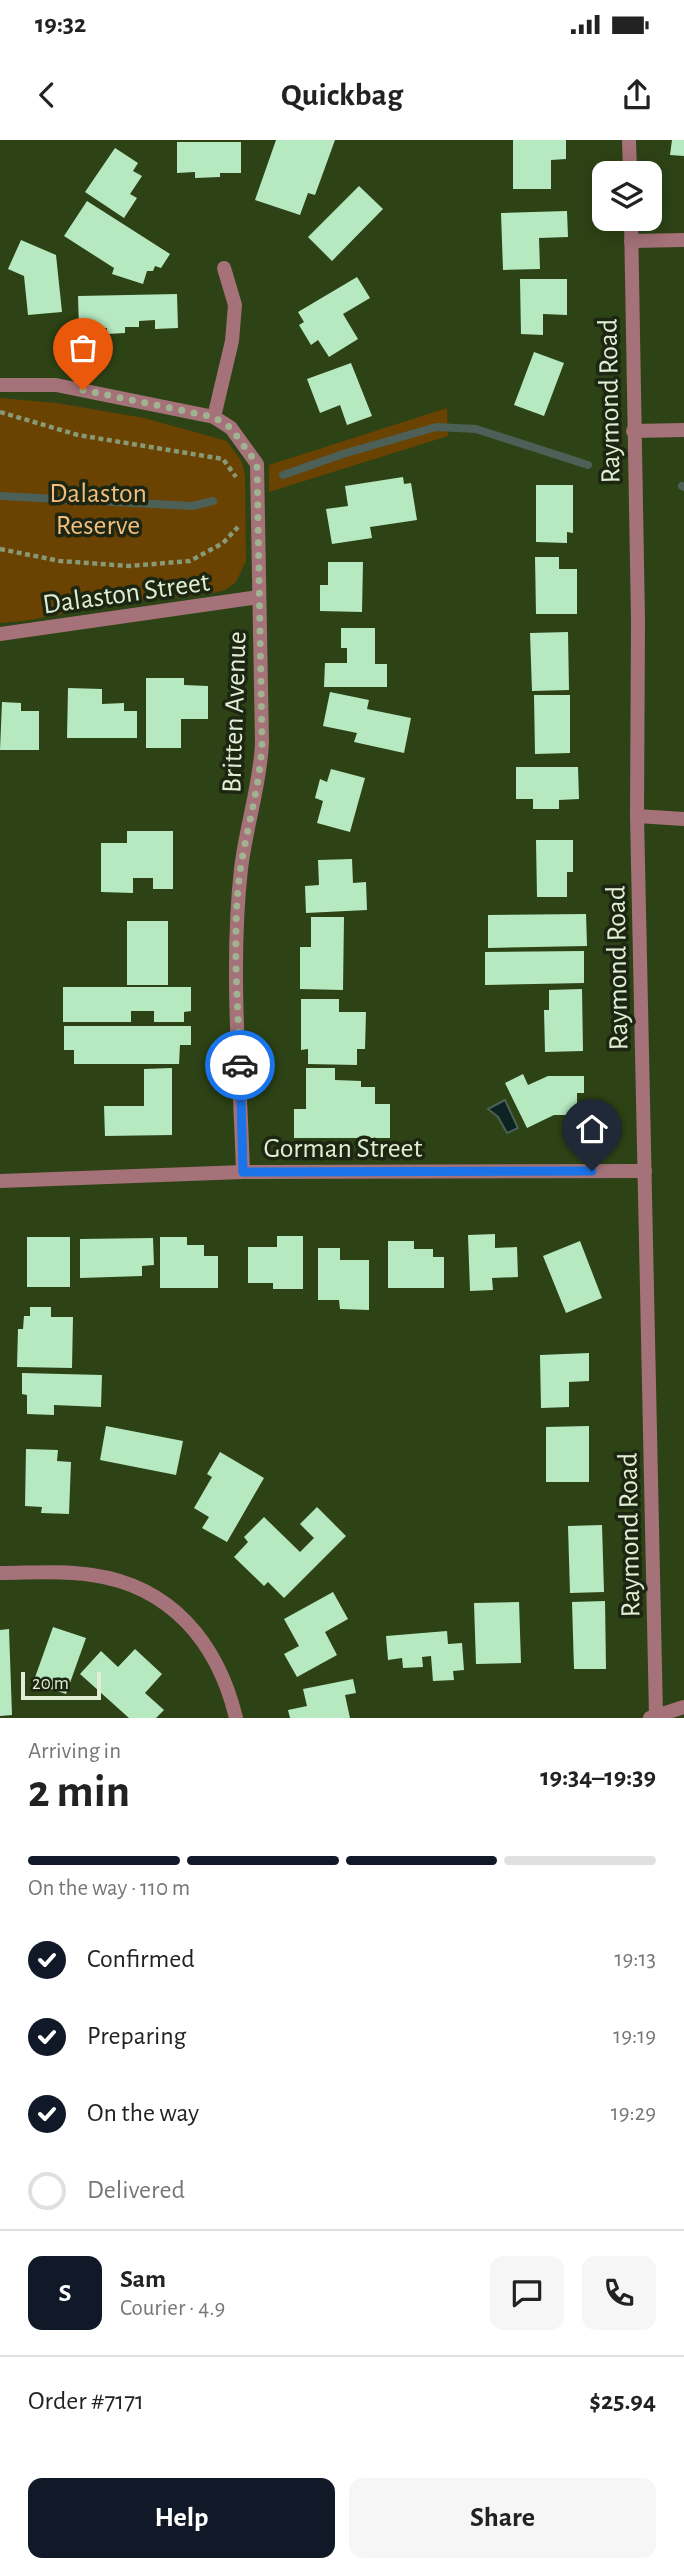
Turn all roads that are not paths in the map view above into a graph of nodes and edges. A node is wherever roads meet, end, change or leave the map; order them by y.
1 (629, 140) edge
2 (630, 161) edge
3 (631, 231) edge
4 (684, 240) edge
5 (631, 241) junction
6 (224, 268) dead end
7 (0, 385) edge
8 (214, 417) junction
9 (684, 430) edge
10 (633, 431) junction
11 (259, 597) junction
12 (0, 634) edge
13 (637, 816) junction
14 (684, 819) edge
15 (645, 1171) junction
16 (243, 1172) junction
17 (0, 1181) edge
18 (0, 1573) edge
19 (684, 1707) edge
20 (653, 1717) edge
21 (236, 1718) edge

1 - 2 street
3 - 5 street, Raymond Road
4 - 5 street
5 - 10 street, Raymond Road
6 - 8 street
7 - 8 street
8 - 11 street, Britten Avenue
9 - 10 street
10 - 13 street, Raymond Road
11 - 12 street, Dalaston Street
11 - 16 street, Britten Avenue
13 - 14 street
13 - 15 street, Raymond Road
15 - 16 street, Gorman Street
15 - 20 street, Raymond Road
16 - 17 street, Gorman Street
18 - 21 street
19 - 20 street

